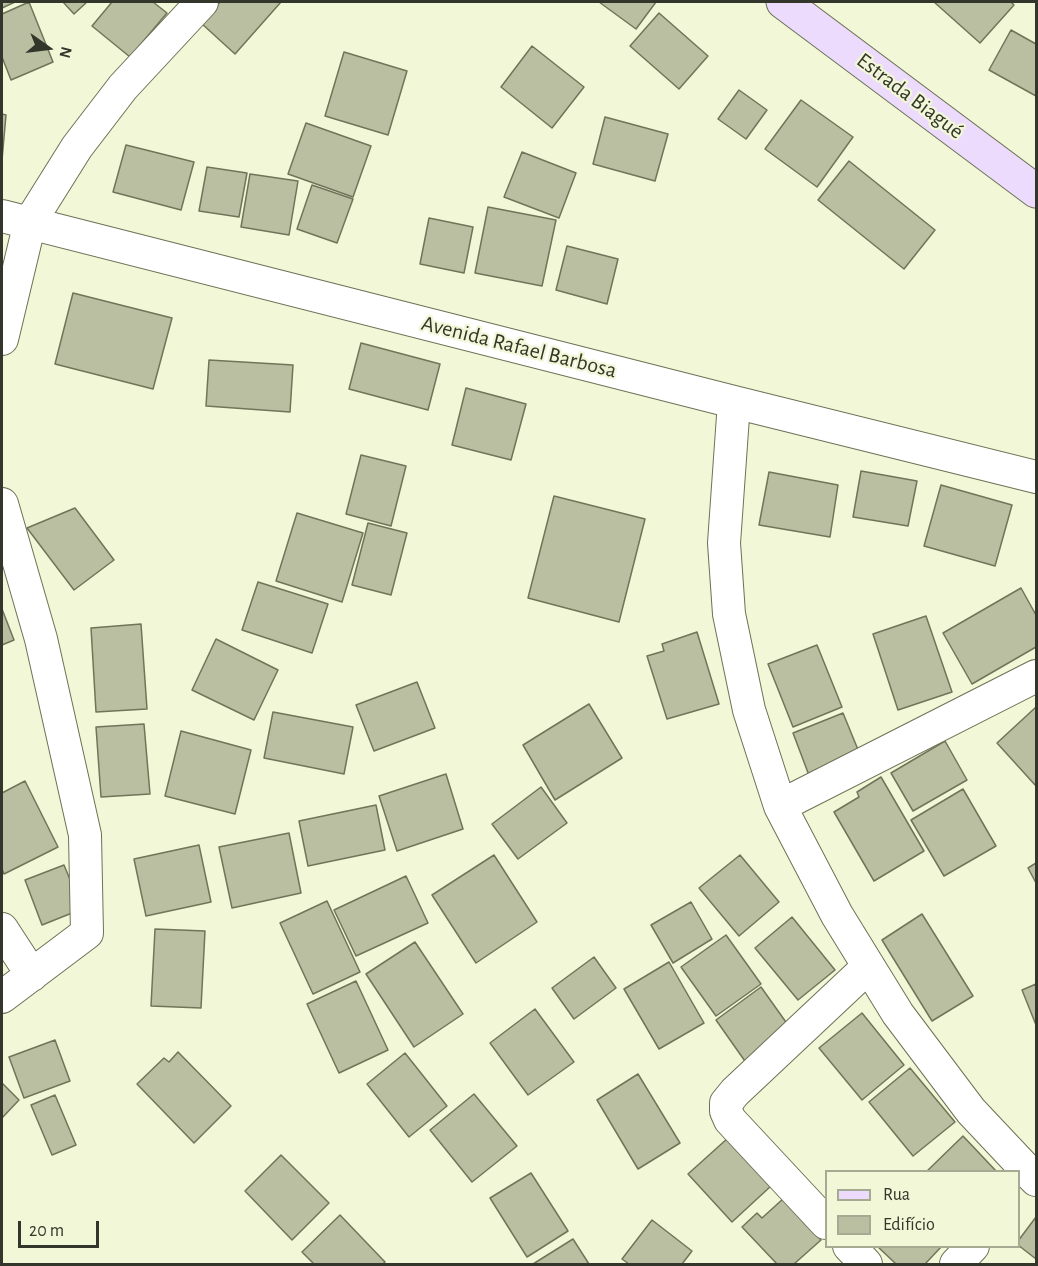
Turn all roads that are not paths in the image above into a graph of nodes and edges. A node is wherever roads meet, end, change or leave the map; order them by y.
1 (202, 2) edge
2 (800, 6) edge
3 (1036, 191) edge
4 (16, 219) edge
5 (2, 339) edge
6 (734, 402) junction
7 (1036, 477) edge
8 (2, 504) edge
9 (1036, 676) edge
10 (780, 806) junction
11 (2, 929) edge
12 (868, 967) junction
13 (32, 975) junction
14 (2, 997) edge
15 (1019, 1170) edge
16 (825, 1221) edge
17 (851, 1248) edge
18 (971, 1248) edge
19 (866, 1264) edge
20 (956, 1264) edge

1 - 4 street
2 - 3 main road, Estrada Biagué
4 - 5 street
4 - 6 street, Avenida Rafael Barbosa
6 - 7 street, Avenida Rafael Barbosa
6 - 10 street
8 - 13 street
9 - 10 street
10 - 12 street
11 - 13 street
12 - 15 street
12 - 16 street
13 - 14 street
17 - 19 street
18 - 20 street

